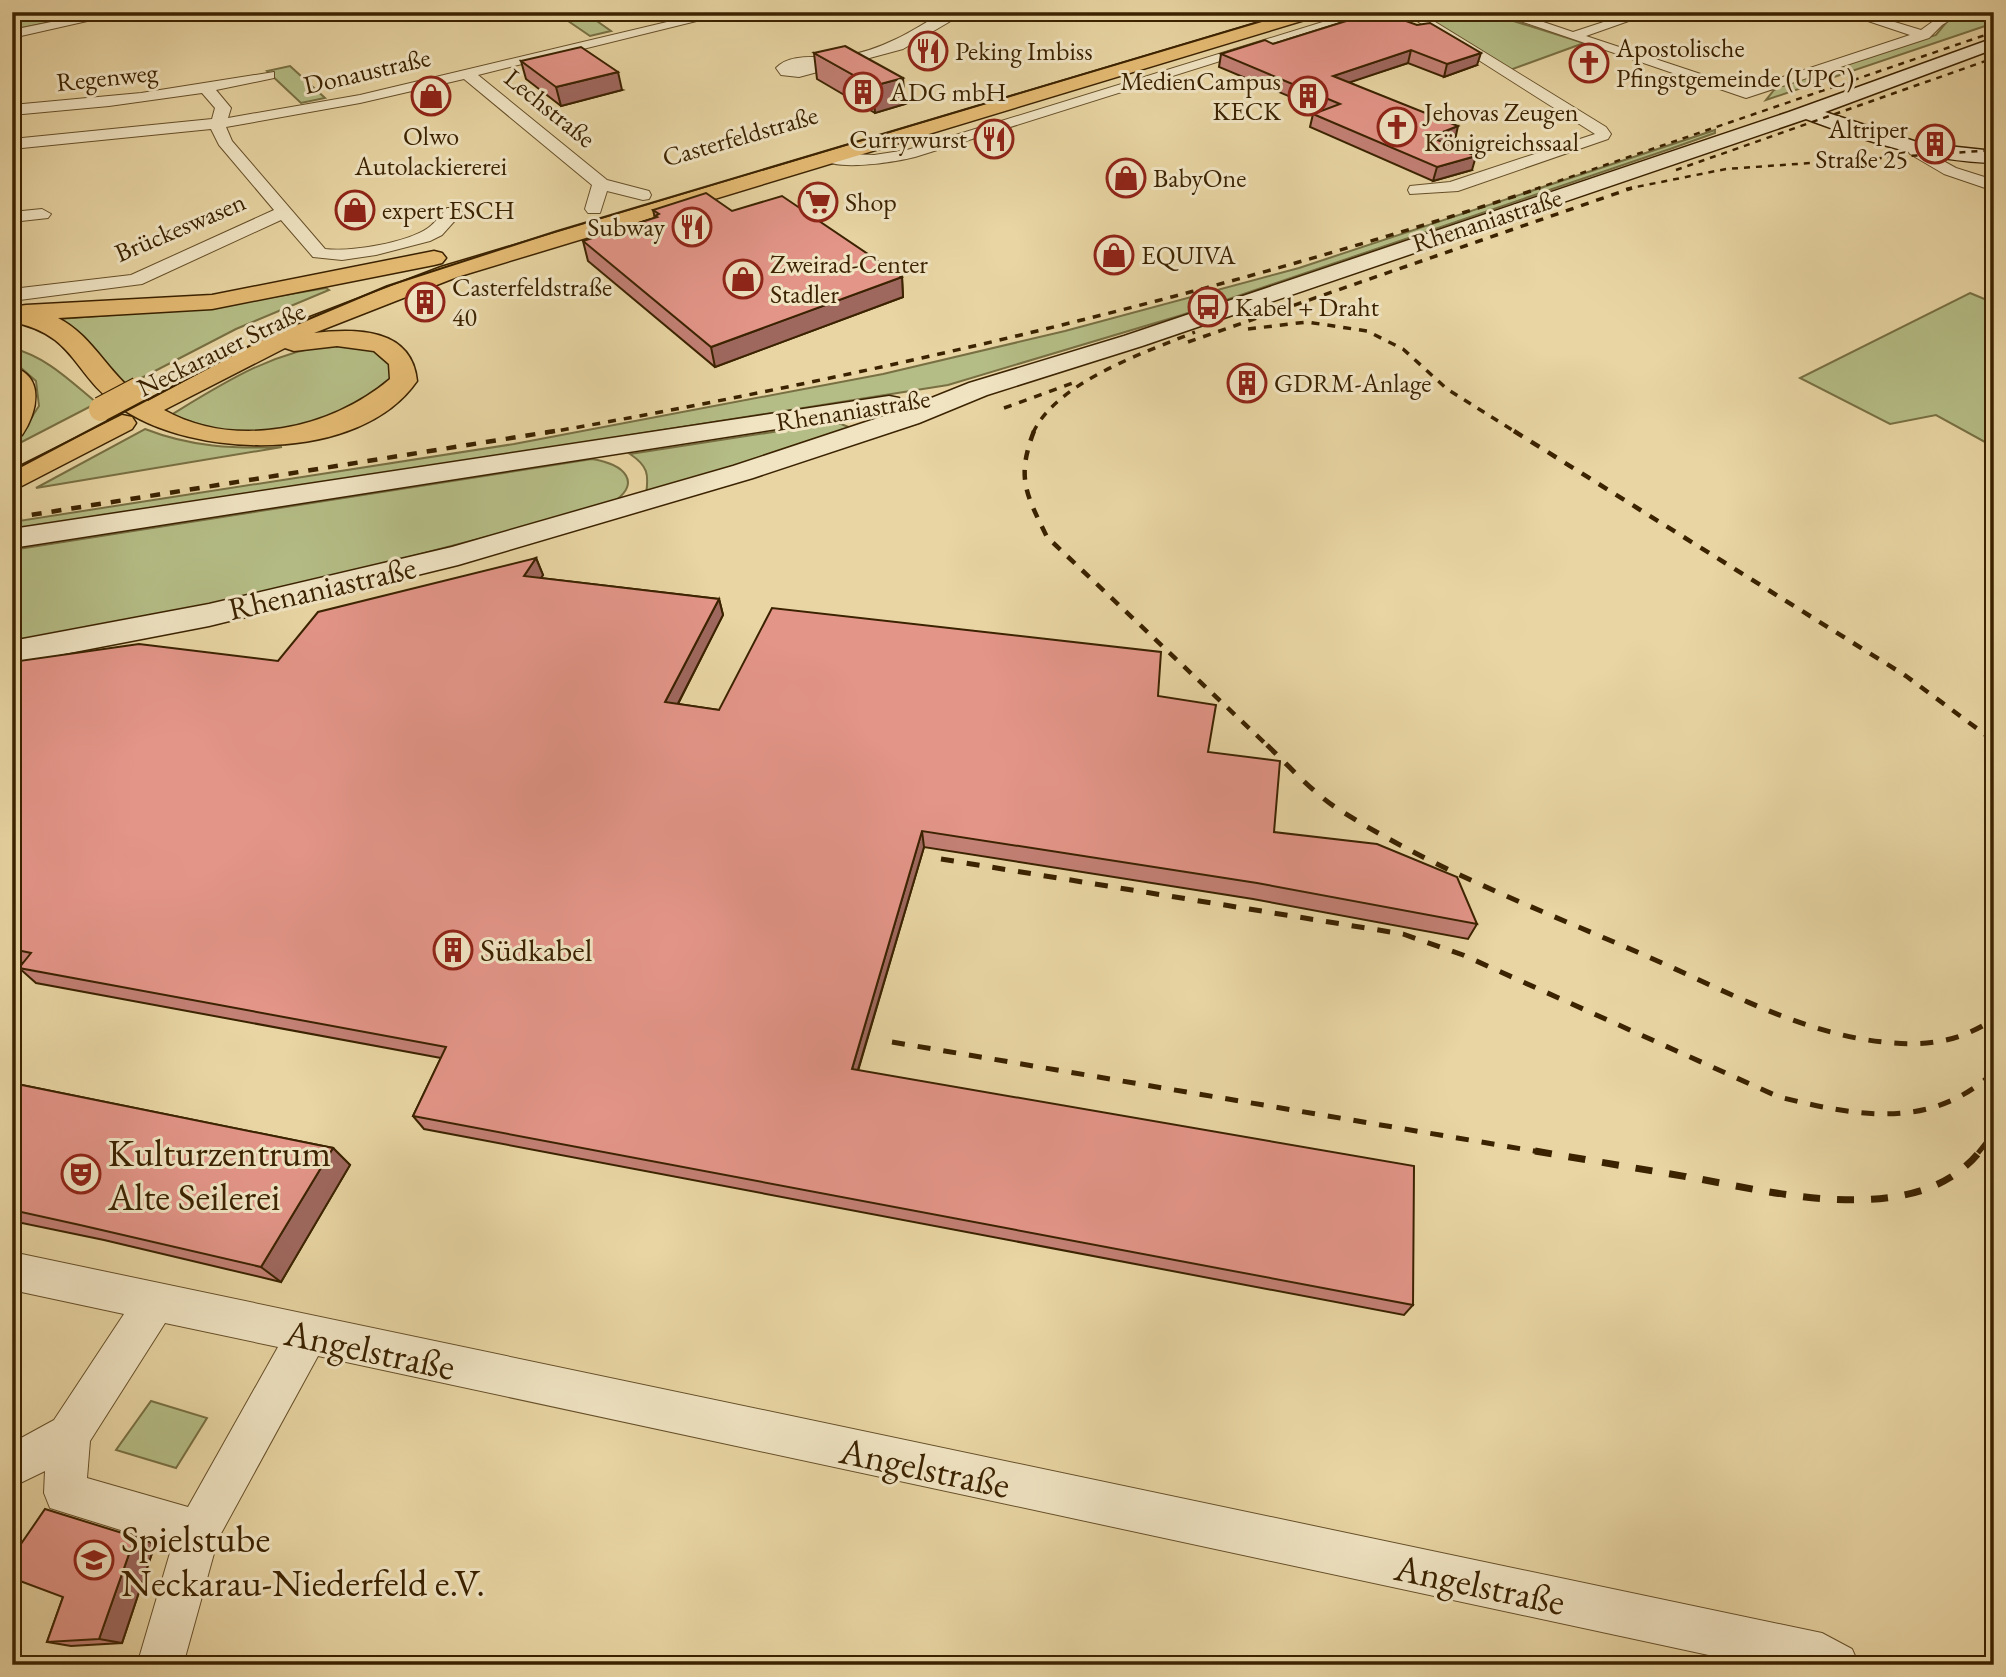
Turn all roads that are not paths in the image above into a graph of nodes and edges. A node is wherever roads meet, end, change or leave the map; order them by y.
1 (121, 12) edge
2 (727, 12) edge
3 (1264, 12) edge
4 (1312, 12) edge
5 (1370, 12) edge
6 (1409, 12) edge
7 (1500, 12) edge
8 (1648, 12) edge
9 (1847, 12) edge
10 (1957, 12) edge
11 (950, 13) edge
12 (12, 34) edge
13 (1924, 35) junction
14 (1573, 36) junction
15 (1994, 43) edge
16 (840, 61) edge
17 (466, 73) junction
18 (270, 75) dead end
19 (1088, 80) junction
20 (207, 89) junction
21 (1057, 108) junction
22 (12, 110) edge
23 (1806, 112) junction
24 (218, 126) junction
25 (12, 144) edge
26 (1916, 151) junction
27 (1954, 156) junction
28 (1994, 157) edge
29 (829, 159) junction
30 (1986, 183) edge
31 (601, 184) junction
32 (1416, 190) dead end
33 (643, 195) junction
34 (594, 209) junction
35 (284, 212) junction
36 (453, 212) dead end
37 (41, 214) dead end
38 (12, 217) edge
39 (436, 257) junction
40 (415, 284) junction
41 (12, 295) edge
42 (12, 314) edge
43 (263, 348) junction
44 (45, 352) dead end
45 (12, 375) edge
46 (150, 396) junction
47 (904, 410) junction
48 (12, 429) edge
49 (604, 448) junction
50 (13, 472) edge
51 (628, 506) junction
52 (12, 539) edge
53 (12, 653) edge
54 (12, 1272) edge
55 (156, 1301) junction
56 (307, 1336) junction
57 (69, 1435) junction
58 (12, 1466) edge
59 (198, 1532) junction
60 (160, 1665) edge
61 (1836, 1665) edge

1 - 12 street
2 - 17 street, Donaustraße
3 - 33 main road, Casterfeldstraße
4 - 19 main road, Casterfeldstraße
5 - 21 street, Casterfeldstraße
6 - 32 street
7 - 14 street
8 - 14 street
9 - 13 street
10 - 13 street
11 - 16 street
13 - 14 street
15 - 23 street, Rhenaniastraße
17 - 24 street, Donaustraße
17 - 31 street, Lechstraße
18 - 20 street, Regenweg
19 - 21 street, Casterfeldstraße
19 - 29 main road, Casterfeldstraße
20 - 22 street, Regenweg
20 - 24 street
21 - 29 street, Casterfeldstraße
23 - 26 street
23 - 47 street, Rhenaniastraße
24 - 25 street, Donaustraße
24 - 35 street, Brückeswasen
26 - 27 street
26 - 30 street
27 - 28 street
27 - 30 street
29 - 40 main road, Casterfeldstraße
31 - 33 street, Lechstraße
31 - 34 street, Lechstraße
33 - 34 main road, Casterfeldstraße
34 - 39 main road, Casterfeldstraße
35 - 36 street, Brückeswasen
35 - 41 street, Brückeswasen
37 - 38 street
39 - 42 main road
39 - 46 main road, Neckarauer Straße
40 - 43 main road, Neckarauer Straße
40 - 44 main road
42 - 43 main road
43 - 46 main road, Neckarauer Straße
45 - 48 main road
46 - 50 main road, Neckarauer Straße
47 - 49 street, Rhenaniastraße
47 - 51 street, Rhenaniastraße
49 - 51 street
49 - 52 street, Rhenaniastraße
51 - 53 street, Rhenaniastraße
54 - 55 street, Angelstraße
55 - 56 street, Angelstraße
55 - 57 street
56 - 59 street
56 - 61 street, Angelstraße
57 - 58 street
57 - 59 street
59 - 60 street

